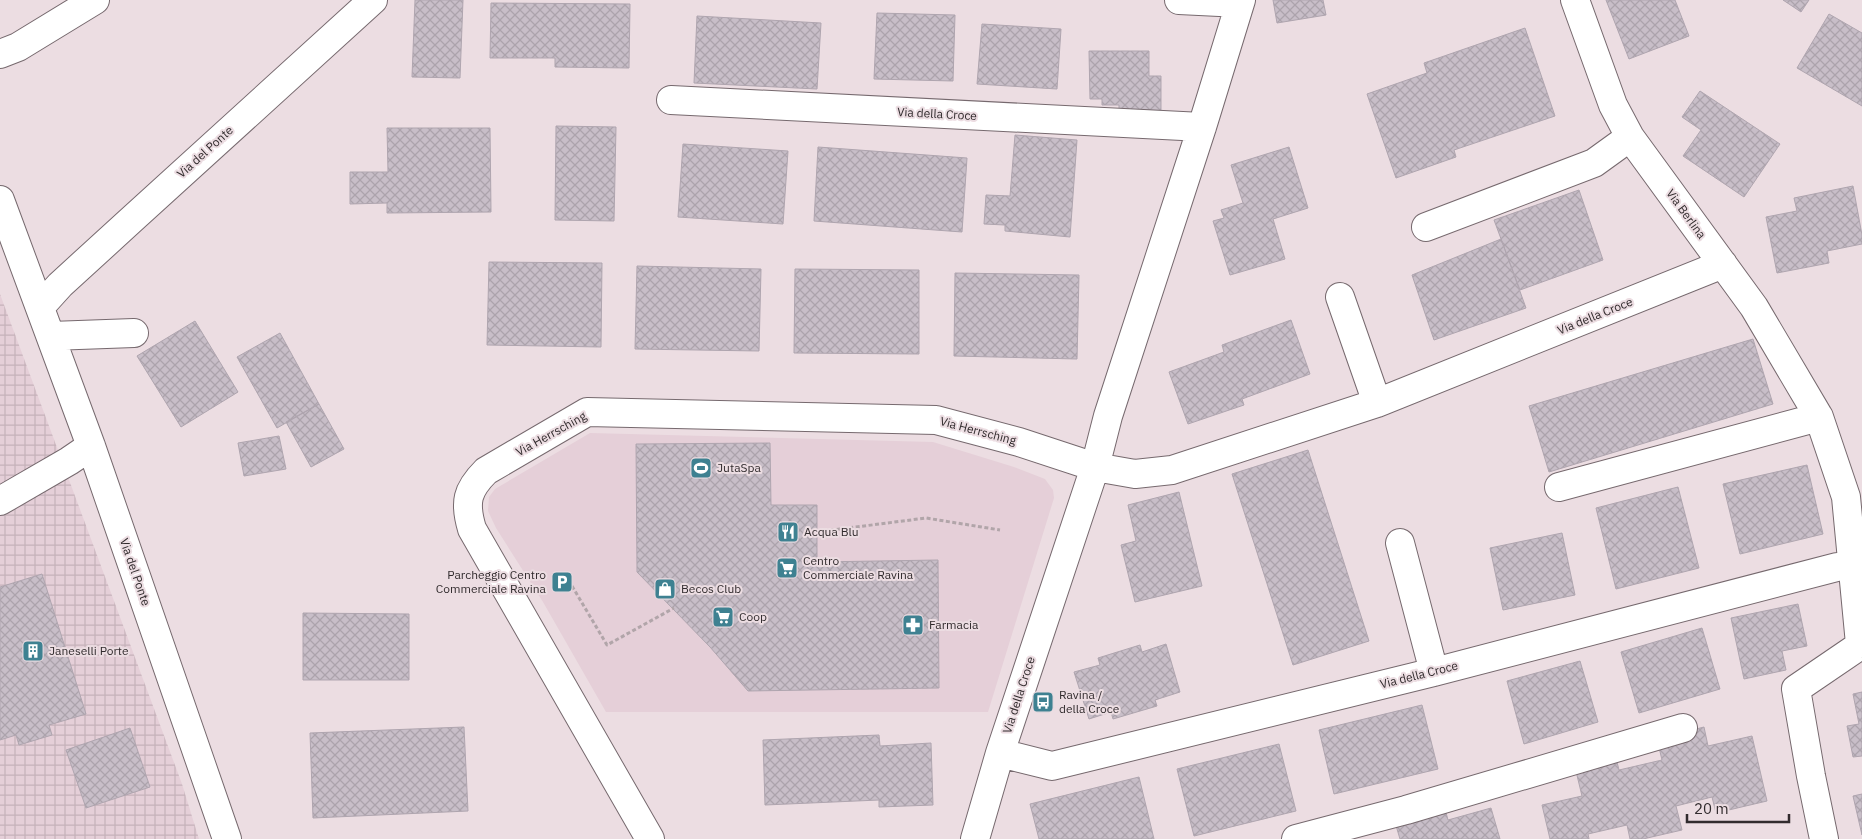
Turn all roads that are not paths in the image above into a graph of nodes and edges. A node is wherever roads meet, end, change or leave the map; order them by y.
1 (95, 0) edge
2 (372, 0) edge
3 (1179, 0) edge
4 (1575, 0) edge
5 (1240, 2) edge
6 (0, 54) edge
7 (671, 100) dead end
8 (1202, 127) junction
9 (1630, 137) junction
10 (0, 200) edge
11 (1426, 227) dead end
12 (1723, 264) junction
13 (1340, 297) dead end
14 (41, 306) junction
15 (134, 333) dead end
16 (51, 336) junction
17 (1378, 403) junction
18 (1819, 416) junction
19 (91, 446) junction
20 (1095, 467) junction
21 (1560, 487) dead end
22 (1854, 496) edge
23 (0, 501) edge
24 (1400, 543) dead end
25 (1838, 567) dead end
26 (1861, 644) edge
27 (1434, 672) junction
28 (1683, 728) dead end
29 (1000, 753) junction
30 (227, 839) edge
31 (650, 839) edge
32 (975, 839) edge
33 (1296, 839) edge
34 (1824, 839) edge

1 - 6 street
2 - 14 street, Via del Ponte
3 - 5 street, Via della Croce
4 - 9 street, Via Berlina
5 - 8 street, Via della Croce
7 - 8 street, Via della Croce
8 - 20 street, Via della Croce
9 - 11 street
9 - 12 street, Via Berlina
10 - 14 street, Via del Ponte
12 - 17 street, Via della Croce
12 - 18 street, Via Berlina
13 - 17 street
14 - 16 street, Via del Ponte
15 - 16 street
16 - 19 street, Via del Ponte
17 - 20 street, Via della Croce
18 - 21 street
18 - 22 street, Via Berlina
19 - 23 street
19 - 30 street, Via del Ponte
20 - 29 street, Via della Croce
20 - 31 street, Via Herrsching
22 - 26 street, Via Berlina
24 - 27 street
25 - 27 street, Via della Croce
26 - 34 street
27 - 29 street, Via della Croce
28 - 33 street
29 - 32 street, Via della Croce

